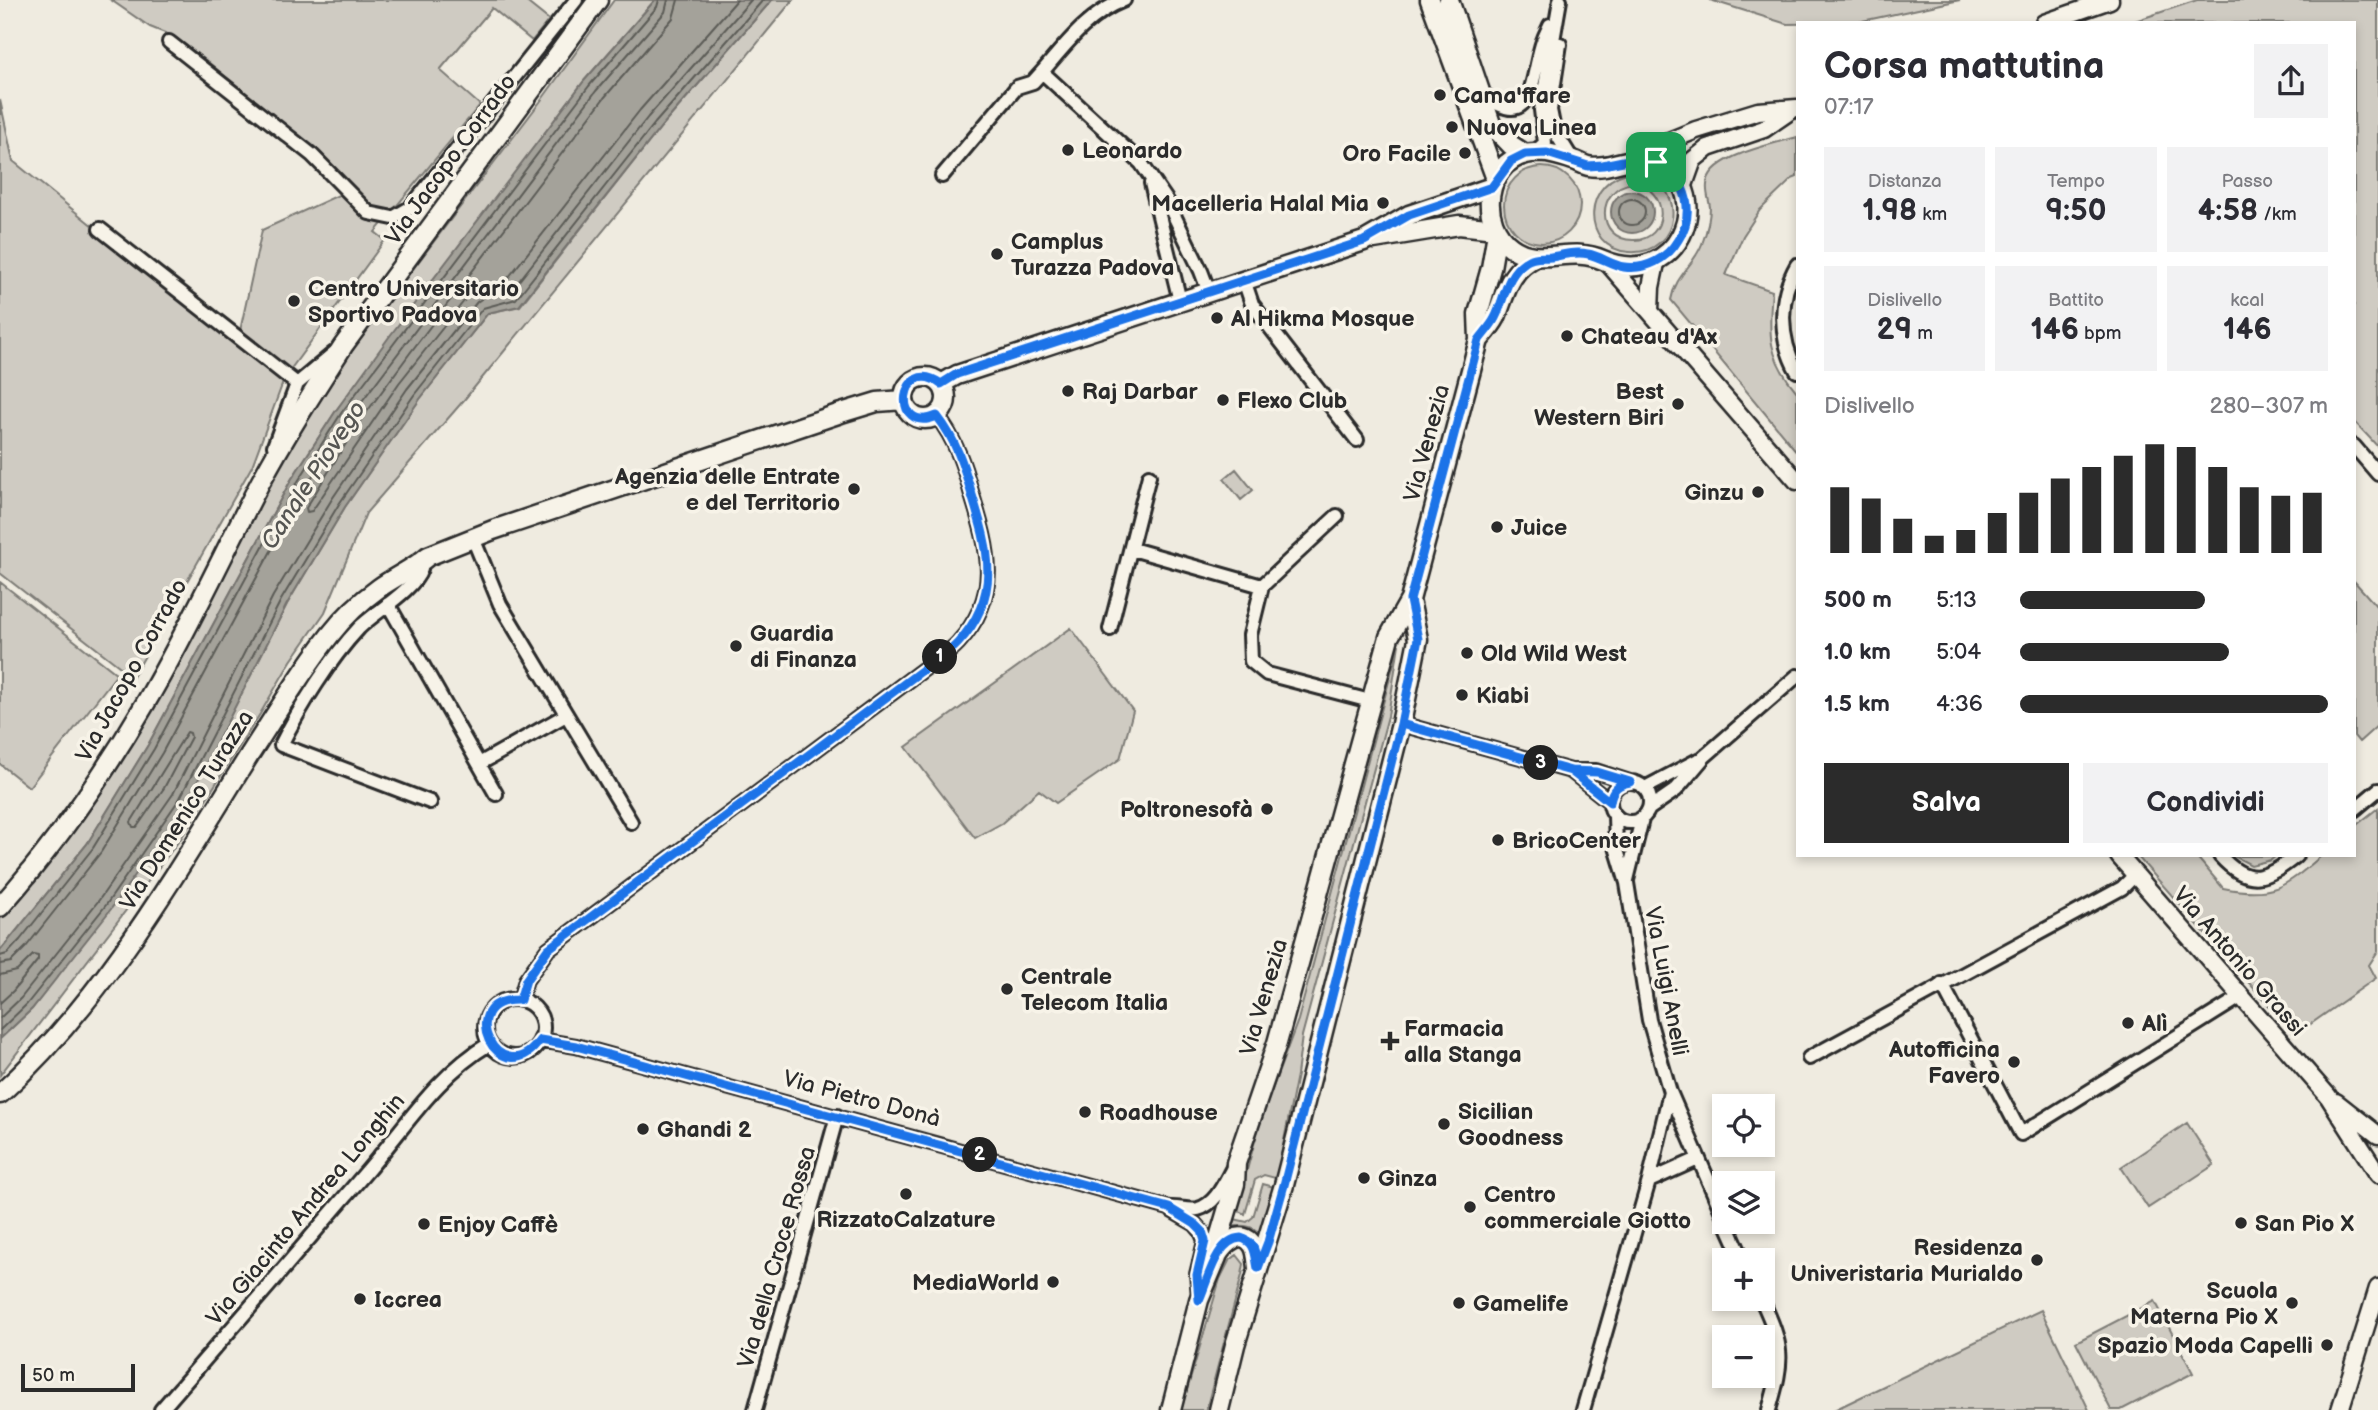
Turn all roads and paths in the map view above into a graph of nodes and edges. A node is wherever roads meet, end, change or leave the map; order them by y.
1 (576, 0) edge
2 (597, 0) edge
3 (1124, 0) edge
4 (1430, 0) edge
5 (2110, 0) edge
6 (1451, 1) edge
7 (1559, 5) edge
8 (2052, 21) edge
9 (169, 42) dead end
10 (1042, 72) junction
11 (1482, 93) junction
12 (1795, 109) edge
13 (1529, 153) junction
14 (1638, 158) junction
15 (1572, 159) junction
16 (942, 176) dead end
17 (1150, 176) junction
18 (1494, 183) junction
19 (1683, 188) junction
20 (100, 229) dead end
21 (1496, 231) junction
22 (1364, 241) junction
23 (1536, 257) junction
24 (1607, 262) junction
25 (1656, 263) junction
26 (1796, 267) edge
27 (1244, 281) junction
28 (1209, 292) junction
29 (1180, 301) junction
30 (1650, 311) junction
31 (1479, 340) junction
32 (343, 346) junction
33 (1796, 369) edge
34 (298, 384) junction
35 (941, 384) junction
36 (904, 400) junction
37 (937, 416) junction
38 (1357, 440) dead end
39 (2356, 448) edge
40 (2378, 474) edge
41 (1149, 476) dead end
42 (262, 479) junction
43 (1796, 480) edge
44 (1337, 516) dead end
45 (473, 538) junction
46 (1132, 549) junction
47 (420, 564) junction
48 (1262, 586) junction
49 (1410, 600) junction
50 (388, 604) junction
51 (1110, 629) dead end
52 (1796, 677) edge
53 (1370, 701) junction
54 (566, 715) junction
55 (1401, 724) junction
56 (1704, 757) junction
57 (479, 764) junction
58 (1571, 771) junction
59 (1630, 782) junction
60 (1645, 788) junction
61 (2378, 790) edge
62 (496, 794) dead end
63 (430, 802) dead end
64 (1610, 802) junction
65 (2356, 808) edge
66 (1646, 814) junction
67 (1615, 816) junction
68 (631, 822) dead end
69 (2120, 857) edge
70 (2221, 857) edge
71 (2295, 857) edge
72 (2135, 875) junction
73 (1627, 883) junction
74 (0, 907) edge
75 (1942, 985) junction
76 (2242, 996) junction
77 (520, 1000) junction
78 (540, 1040) junction
79 (489, 1044) junction
80 (1809, 1058) dead end
81 (1670, 1092) junction
82 (0, 1094) edge
83 (2328, 1096) junction
84 (837, 1116) junction
85 (2378, 1135) edge
86 (1698, 1159) junction
87 (1236, 1163) junction
88 (2378, 1174) edge
89 (1649, 1181) junction
90 (1712, 1190) edge
91 (1169, 1208) junction
92 (1217, 1256) junction
93 (1258, 1268) junction
94 (2378, 1288) edge
95 (1199, 1300) junction
96 (1767, 1311) edge
97 (160, 1410) edge
98 (755, 1410) edge
99 (1171, 1410) edge
100 (1219, 1410) edge
101 (1583, 1410) edge
102 (1769, 1410) edge
103 (2340, 1410) edge

1 - 9 street, Via Jacopo Corrado
2 - 32 main road, Via Jacopo Corrado
3 - 10 street
4 - 18 main road, Via Venezia
5 - 8 street
6 - 11 main road
7 - 11 street
7 - 13 street
7 - 15 street
10 - 16 street
10 - 17 street
11 - 13 main road
12 - 14 street
12 - 19 street
13 - 15 main road
13 - 18 main road
14 - 15 main road
14 - 19 main road
17 - 28 street
17 - 29 street
18 - 21 main road, Via Venezia
18 - 22 main road
19 - 25 main road
20 - 34 street
21 - 22 main road
21 - 23 main road
21 - 31 main road, Via Venezia
22 - 27 main road
23 - 24 main road
23 - 31 main road, Via Venezia
24 - 25 main road
24 - 30 street
25 - 30 street
26 - 33 street
27 - 28 main road
27 - 38 street
28 - 29 main road
29 - 35 main road
30 - 43 street
31 - 49 main road, Via Venezia
32 - 34 street, Via Jacopo Corrado
32 - 42 main road, Via Jacopo Corrado
34 - 42 street, Via Jacopo Corrado
35 - 36 main road
35 - 37 main road
36 - 37 main road
36 - 45 main road, Via Domenico Turazza
37 - 77 street
39 - 40 street
41 - 46 street
42 - 74 main road, Via Jacopo Corrado
44 - 48 street
45 - 47 main road, Via Domenico Turazza
45 - 54 street
46 - 48 street
46 - 51 street
47 - 50 street, Via Domenico Turazza
47 - 82 main road, Via Domenico Turazza
48 - 53 street
49 - 53 main road, Via Venezia
49 - 55 main road, Via Venezia
50 - 57 street
50 - 63 street, Via Domenico Turazza
52 - 56 street
53 - 87 main road, Via Venezia
54 - 57 street
54 - 68 street
55 - 58 street
55 - 93 main road, Via Venezia
56 - 60 street
56 - 66 street
57 - 62 street
58 - 59 street
58 - 64 street
59 - 60 street
59 - 64 street
60 - 66 street
61 - 65 street
64 - 67 street
66 - 67 street
66 - 73 street, Via Luigi Anelli
67 - 73 street, Via Luigi Anelli
69 - 72 street, Via Antonio Grassi
70 - 71 street
72 - 75 street
72 - 76 street, Via Antonio Grassi
73 - 81 street, Via Luigi Anelli
75 - 76 street
75 - 80 street
76 - 83 street, Via Antonio Grassi
77 - 78 street
77 - 79 street
78 - 79 street
78 - 84 street, Via Pietro Donà
79 - 97 street, Via Giacinto Andrea Longhin
81 - 86 street, Via Luigi Anelli
81 - 89 street
83 - 85 street, Via Antonio Grassi
83 - 88 street, Via Antonio Grassi
84 - 91 street, Via Pietro Donà
84 - 98 street, Via della Croce Rossa
86 - 89 street
86 - 90 street, Via Luigi Anelli
87 - 91 street, Via Pietro Donà
87 - 92 main road, Via Venezia
89 - 101 street
91 - 95 street, Via Pietro Donà
92 - 93 main road
92 - 95 main road, Via Venezia
93 - 100 main road, Via Venezia
94 - 103 street
95 - 99 main road, Via Venezia
96 - 102 street

